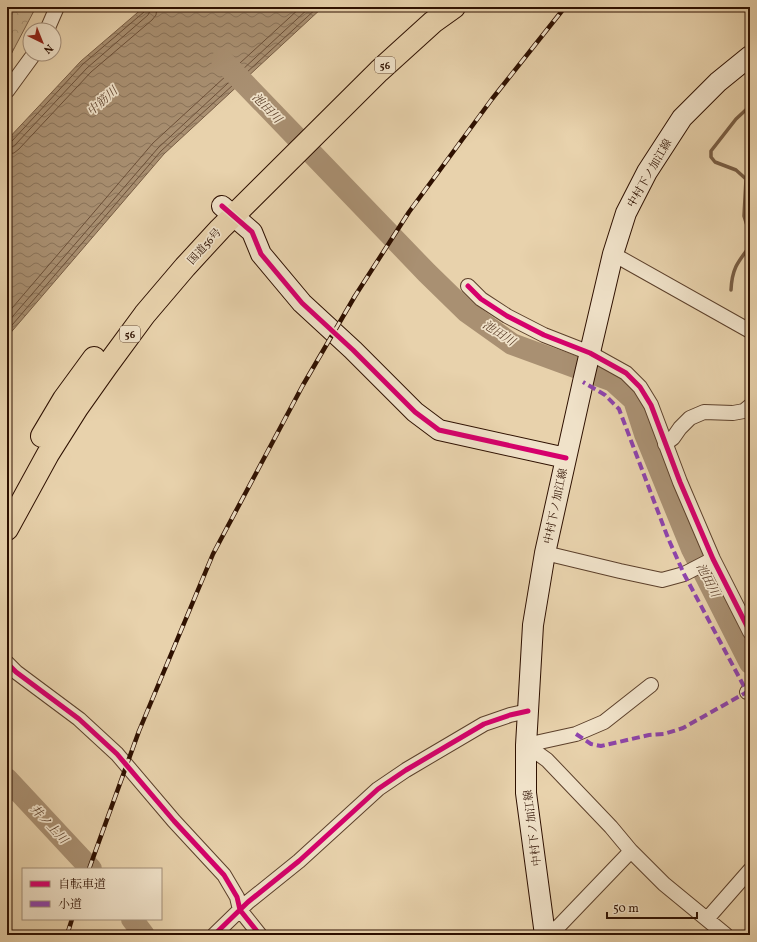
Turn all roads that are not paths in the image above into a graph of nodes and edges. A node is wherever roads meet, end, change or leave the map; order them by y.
1 (57, 7) edge
2 (432, 7) edge
3 (454, 7) edge
4 (50, 22) edge
5 (750, 56) edge
6 (28, 62) edge
7 (7, 91) edge
8 (318, 122) junction
9 (228, 211) junction
10 (613, 254) junction
11 (468, 286) dead end
12 (750, 331) edge
13 (590, 355) junction
14 (750, 406) edge
15 (665, 444) junction
16 (566, 458) junction
17 (7, 498) edge
18 (7, 528) edge
19 (545, 553) junction
20 (713, 559) junction
21 (750, 632) edge
22 (7, 663) edge
23 (651, 685) dead end
24 (528, 711) junction
25 (526, 745) junction
26 (631, 851) junction
27 (750, 870) edge
28 (240, 910) junction
29 (708, 919) junction
30 (214, 935) edge
31 (260, 935) edge
32 (546, 935) edge
33 (726, 935) edge

1 - 4 street
2 - 8 highway, 国道56号 / 56
3 - 8 highway, 国道56号 / 56
5 - 10 main road, 中村下ノ加江線
6 - 7 street
8 - 9 highway, 国道56号 / 56
9 - 16 main road
9 - 17 highway, 国道56号 / 56
9 - 18 highway, 国道56号 / 56
10 - 12 street
10 - 13 main road, 中村下ノ加江線
11 - 13 street
13 - 15 street
13 - 16 main road, 中村下ノ加江線
14 - 15 street
15 - 20 street
16 - 19 main road, 中村下ノ加江線
19 - 20 street
19 - 24 main road, 中村下ノ加江線
20 - 21 street
22 - 28 street
23 - 25 street
24 - 25 main road, 中村下ノ加江線
24 - 28 street
25 - 26 street
25 - 32 main road, 中村下ノ加江線
26 - 29 street
26 - 32 street
27 - 29 street
28 - 30 street
28 - 31 street
29 - 33 street

